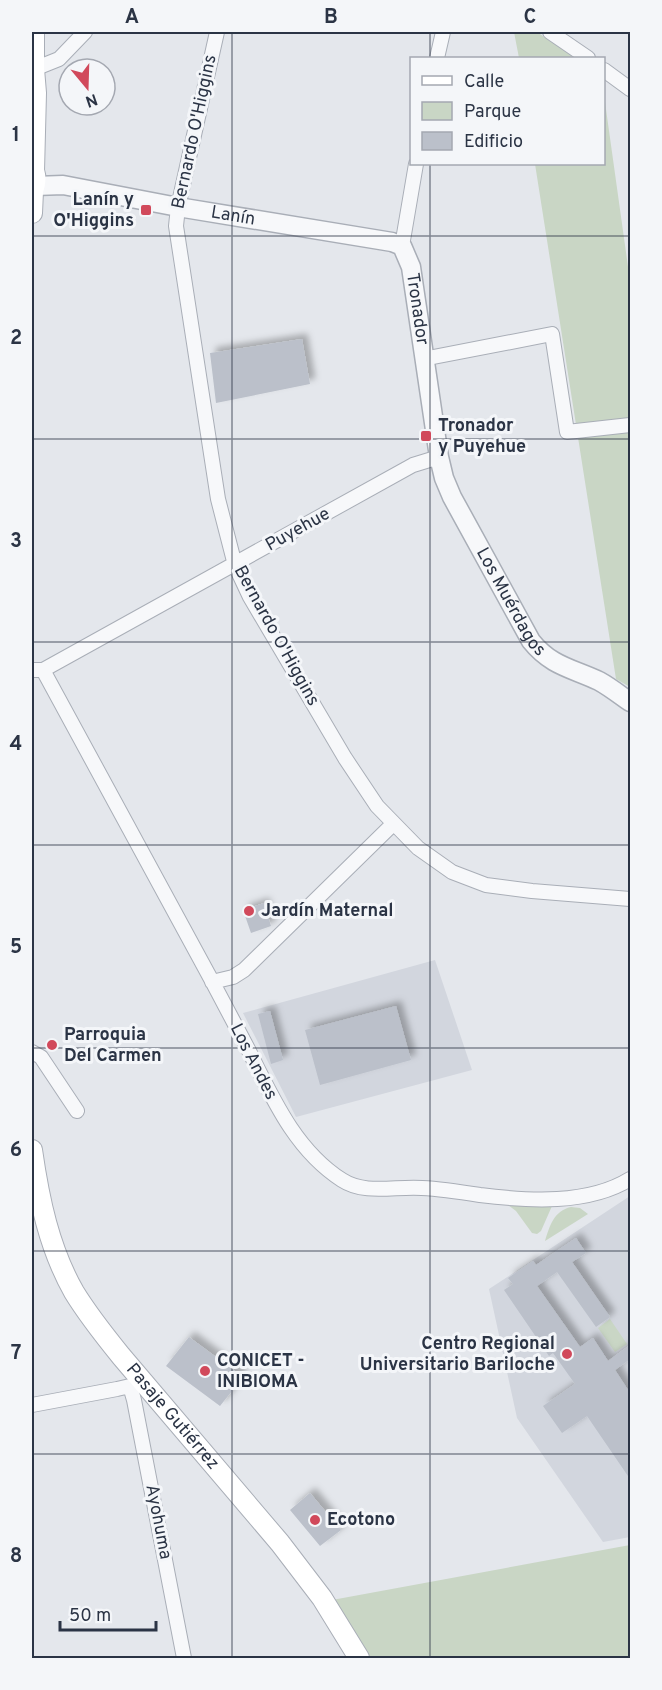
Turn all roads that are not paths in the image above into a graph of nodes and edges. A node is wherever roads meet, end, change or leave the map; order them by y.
1 (34, 32) edge
2 (85, 32) edge
3 (217, 32) edge
4 (443, 32) edge
5 (550, 32) edge
6 (437, 57) edge
7 (587, 57) edge
8 (605, 71) edge
9 (33, 72) edge
10 (630, 89) edge
11 (416, 165) edge
12 (33, 180) edge
13 (178, 207) junction
14 (32, 213) edge
15 (402, 246) junction
16 (423, 359) junction
17 (630, 424) edge
18 (439, 457) junction
19 (235, 565) junction
20 (37, 670) edge
21 (630, 702) edge
22 (393, 824) junction
23 (630, 899) edge
24 (212, 982) junction
25 (32, 1052) edge
26 (77, 1112) dead end
27 (32, 1150) edge
28 (630, 1179) edge
29 (135, 1383) junction
30 (32, 1405) edge
31 (184, 1659) edge
32 (359, 1659) edge

1 - 9 main road
2 - 9 street
3 - 13 street, Bernardo O'Higgins
4 - 6 street
5 - 7 street
8 - 10 street
9 - 12 main road
11 - 15 street, Tronador
12 - 13 street, Lanín
12 - 14 main road
13 - 15 street, Lanín
13 - 19 street, Bernardo O'Higgins
15 - 16 street, Tronador
16 - 17 street
16 - 18 street, Tronador
18 - 19 street, Puyehue
18 - 21 street, Los Muérdagos
19 - 20 street, Puyehue
19 - 22 street, Bernardo O'Higgins
20 - 24 street, Los Andes
22 - 23 street, Bernardo O'Higgins
22 - 24 street
24 - 28 street, Los Andes
25 - 26 street
27 - 29 main road, Pasaje Gutiérrez
29 - 30 street
29 - 31 street, Ayohuma
29 - 32 main road, Pasaje Gutiérrez

